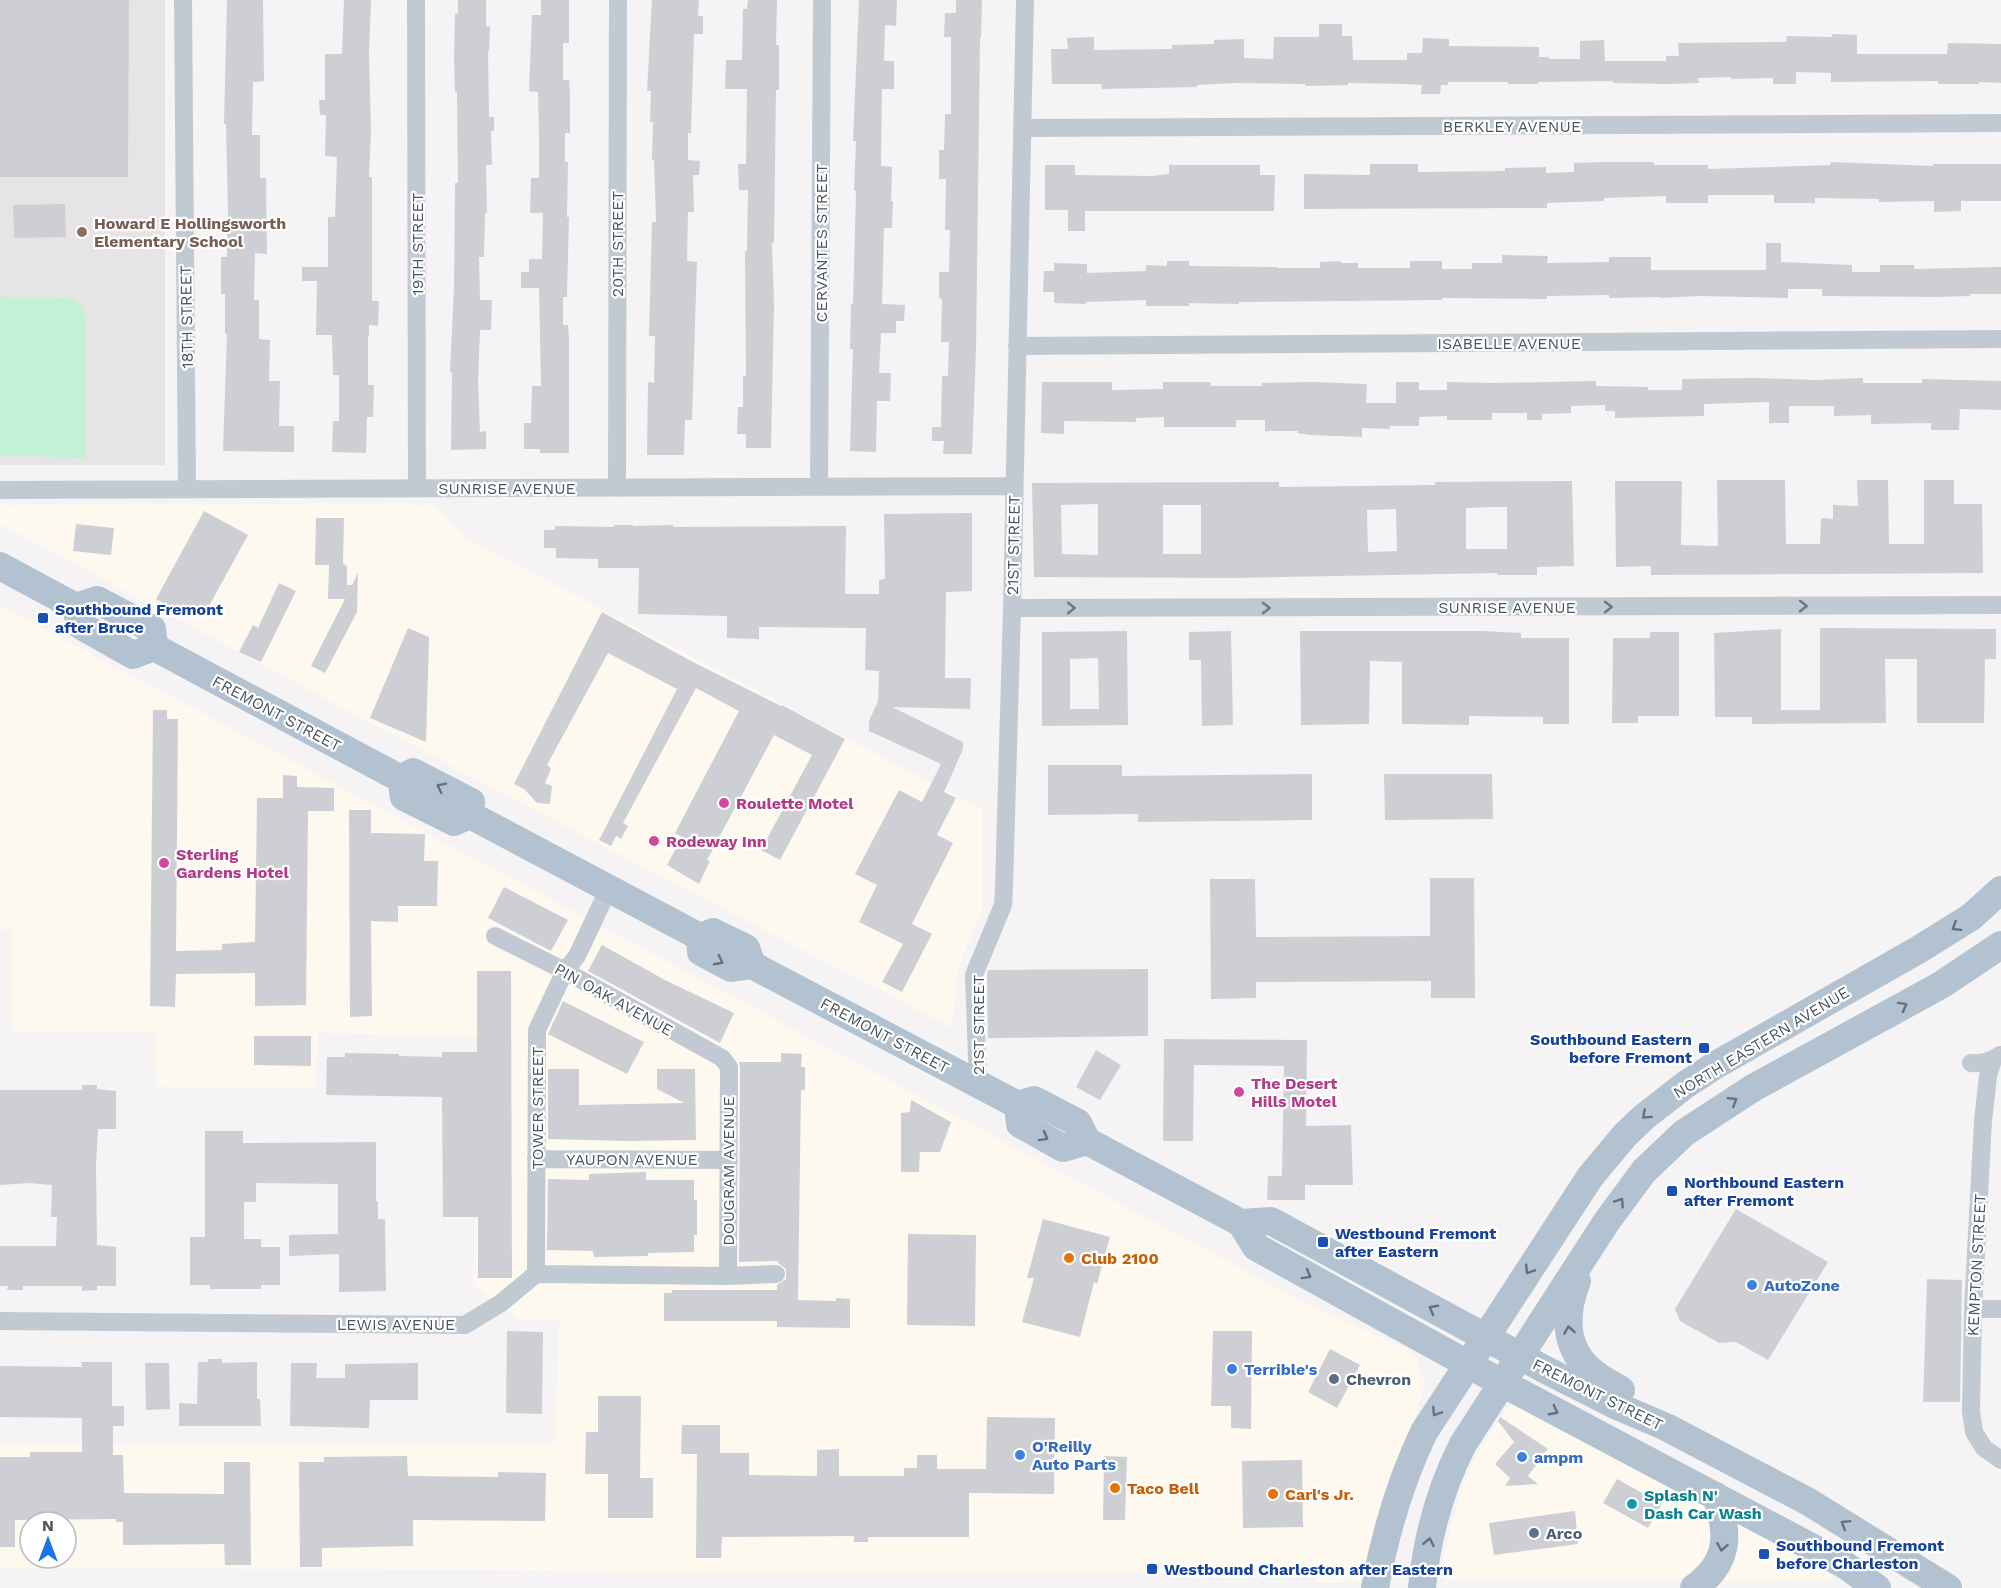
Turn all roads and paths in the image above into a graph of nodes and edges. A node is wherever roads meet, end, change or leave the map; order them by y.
1 (183, 0) edge
2 (417, 0) edge
3 (618, 0) edge
4 (822, 0) edge
5 (1025, 0) edge
6 (2001, 123) edge
7 (1023, 128) junction
8 (2001, 339) edge
9 (1017, 346) junction
10 (1014, 486) junction
11 (819, 487) junction
12 (417, 488) junction
13 (617, 488) junction
14 (188, 489) junction
15 (0, 490) edge
16 (0, 566) edge
17 (2001, 605) edge
18 (1012, 608) junction
19 (609, 888) junction
20 (2001, 890) edge
21 (495, 936) dead end
22 (2001, 945) edge
23 (2001, 958) edge
24 (1967, 968) junction
25 (565, 971) junction
26 (1836, 997) junction
27 (1997, 1057) edge
28 (1971, 1064) dead end
29 (729, 1067) joint
30 (978, 1084) junction
31 (1684, 1133) junction
32 (536, 1159) junction
33 (729, 1160) junction
34 (1588, 1251) junction
35 (536, 1274) junction
36 (776, 1274) dead end
37 (728, 1276) junction
38 (1973, 1309) junction
39 (2001, 1310) edge
40 (0, 1321) edge
41 (1476, 1350) junction
42 (1511, 1370) junction
43 (1666, 1427) junction
44 (2001, 1460) edge
45 (1716, 1496) junction
46 (1375, 1588) edge
47 (1422, 1588) edge
48 (1694, 1588) edge
49 (1877, 1588) edge
50 (1948, 1588) edge

1 - 14 street, 18TH STREET
2 - 12 street, 19TH STREET
3 - 13 street, 20TH STREET
4 - 11 street, CERVANTES STREET
5 - 7 street, 21ST STREET
6 - 7 street, BERKLEY AVENUE
7 - 9 street, 21ST STREET
8 - 9 street, ISABELLE AVENUE
9 - 10 street, 21ST STREET
10 - 11 street, SUNRISE AVENUE
10 - 18 street, 21ST STREET
11 - 13 street, SUNRISE AVENUE
12 - 13 street, SUNRISE AVENUE
12 - 14 street, SUNRISE AVENUE
14 - 15 street, SUNRISE AVENUE
16 - 19 main road, FREMONT STREET
18 -> 17 street, SUNRISE AVENUE
18 - 30 street, 21ST STREET
19 - 25 street, TOWER STREET
19 - 30 main road, FREMONT STREET
20 -> 26 main road, NORTH EASTERN AVENUE
21 - 25 street, PIN OAK AVENUE
22 - 24 main road
23 - 24 main road
31 -> 24 main road
25 - 29 street, PIN OAK AVENUE
25 - 32 street, TOWER STREET
26 - 31 main road
26 -> 41 main road, NORTH EASTERN AVENUE
27 - 28 street
27 - 38 street, KEMPTON STREET
29 - 33 street, DOUGRAM AVENUE
30 - 41 main road, FREMONT STREET
34 -> 31 main road
32 - 33 street, YAUPON AVENUE
32 - 35 street, TOWER STREET
33 - 37 street, DOUGRAM AVENUE
34 - 42 main road
43 -> 34 main road
35 - 37 street
35 - 40 street, LEWIS AVENUE
36 - 37 street
38 - 39 street
38 - 44 street, KEMPTON STREET
41 - 42 main road, FREMONT STREET
41 -> 46 main road, NORTH EASTERN AVENUE
42 - 43 main road, FREMONT STREET
42 -> 45 main road, FREMONT STREET
47 -> 42 main road
50 -> 43 main road, FREMONT STREET
45 -> 48 main road
45 - 49 main road, FREMONT STREET

